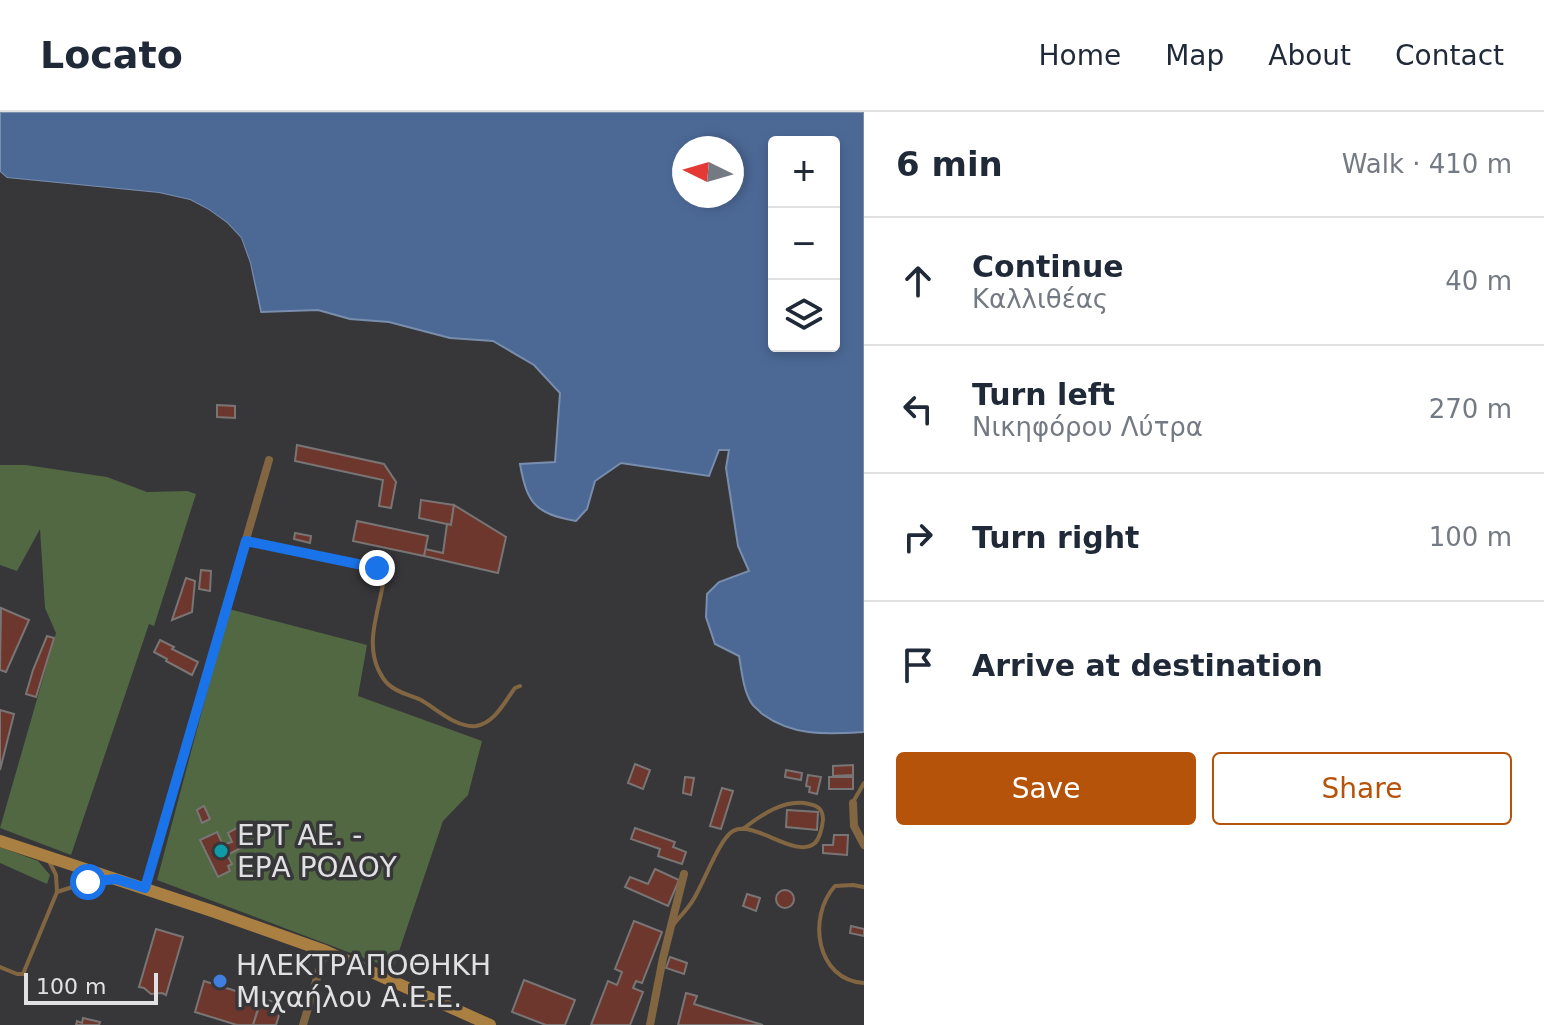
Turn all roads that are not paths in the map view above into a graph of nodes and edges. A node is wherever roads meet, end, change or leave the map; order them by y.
1 (269, 460) dead end
2 (246, 541) junction
3 (520, 686) dead end
4 (864, 783) edge
5 (853, 803) joint
6 (743, 829) junction
7 (0, 841) edge
8 (864, 845) edge
9 (46, 856) junction
10 (684, 874) dead end
11 (116, 879) junction
12 (864, 887) edge
13 (145, 888) junction
14 (57, 892) junction
15 (670, 929) junction
16 (325, 951) junction
17 (0, 967) edge
18 (864, 983) edge
19 (303, 1025) edge
20 (490, 1025) edge
21 (650, 1025) edge

1 - 2 street
2 - 3 lane
2 - 13 street
4 - 5 lane
5 - 8 street
6 - 6 lane
6 - 15 lane
7 - 9 main road
9 - 11 main road
9 - 14 lane
10 - 15 street
11 - 13 main road
11 - 14 lane
12 - 18 lane
13 - 16 main road
14 - 17 lane
15 - 21 street
16 - 19 street
16 - 20 main road

